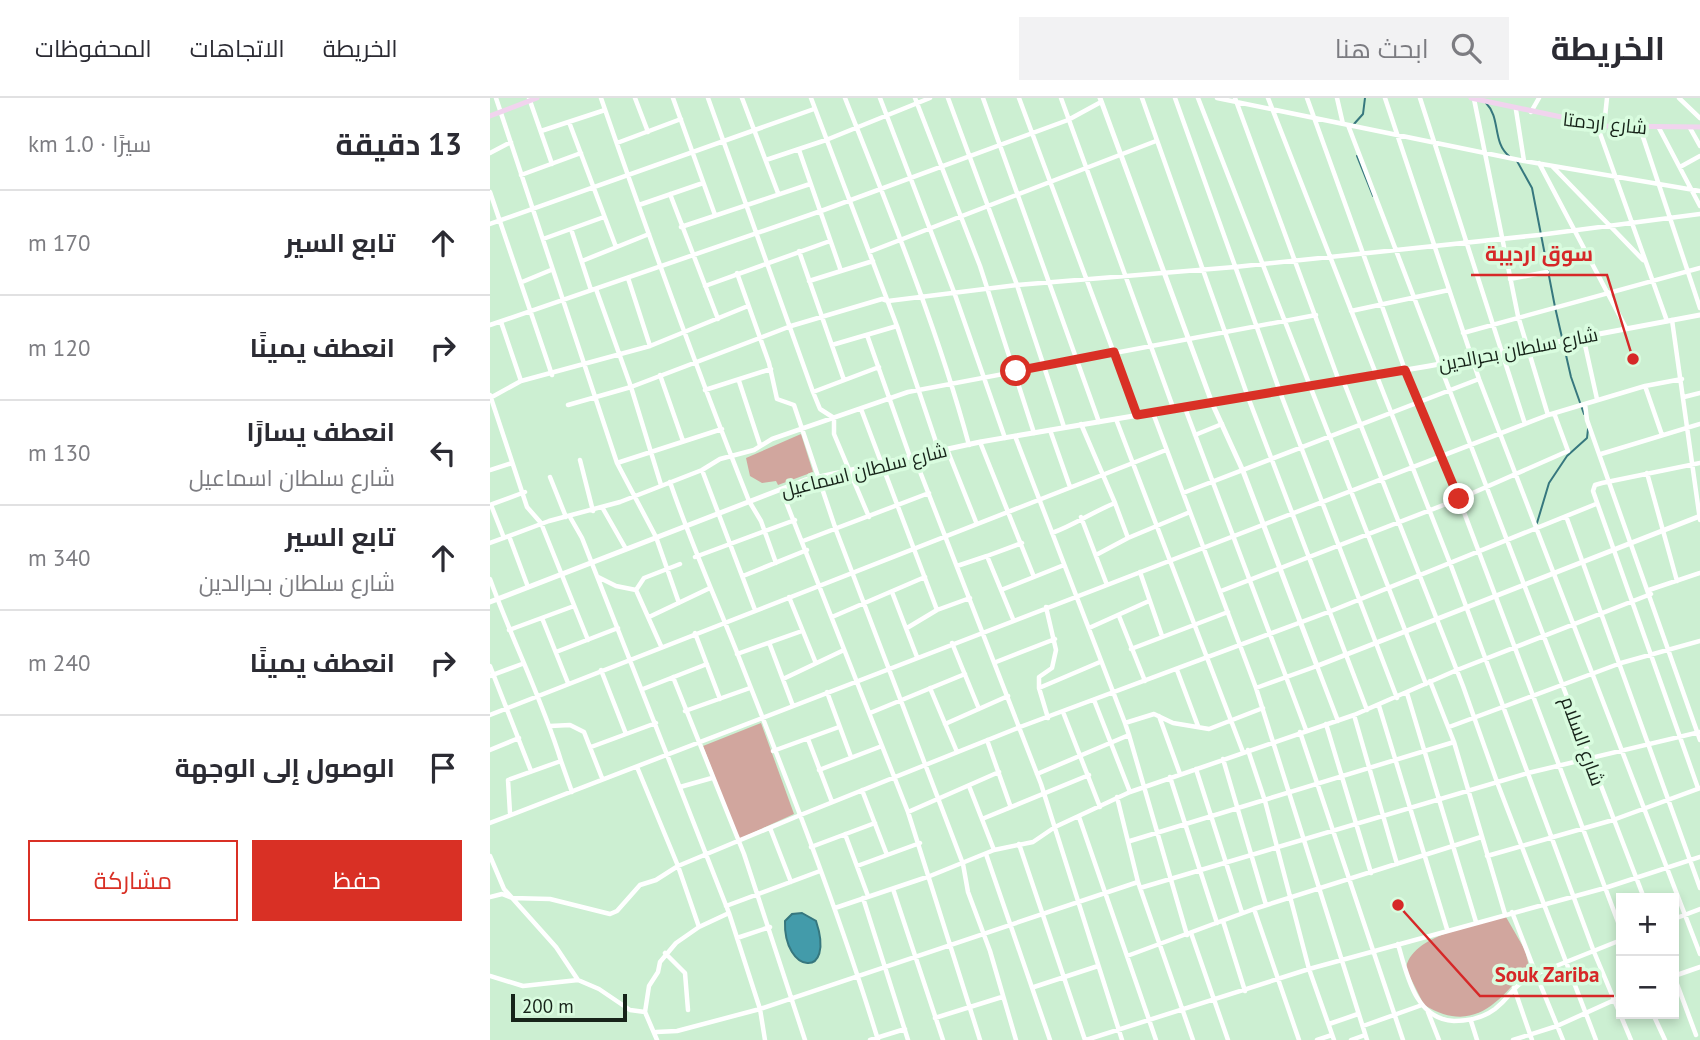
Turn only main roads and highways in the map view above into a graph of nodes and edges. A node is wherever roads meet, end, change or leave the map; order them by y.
1 (1472, 98) edge
2 (532, 99) edge
3 (490, 116) edge
4 (1700, 127) edge

1 - 4 main road, شارع اردمتا
2 - 3 main road

